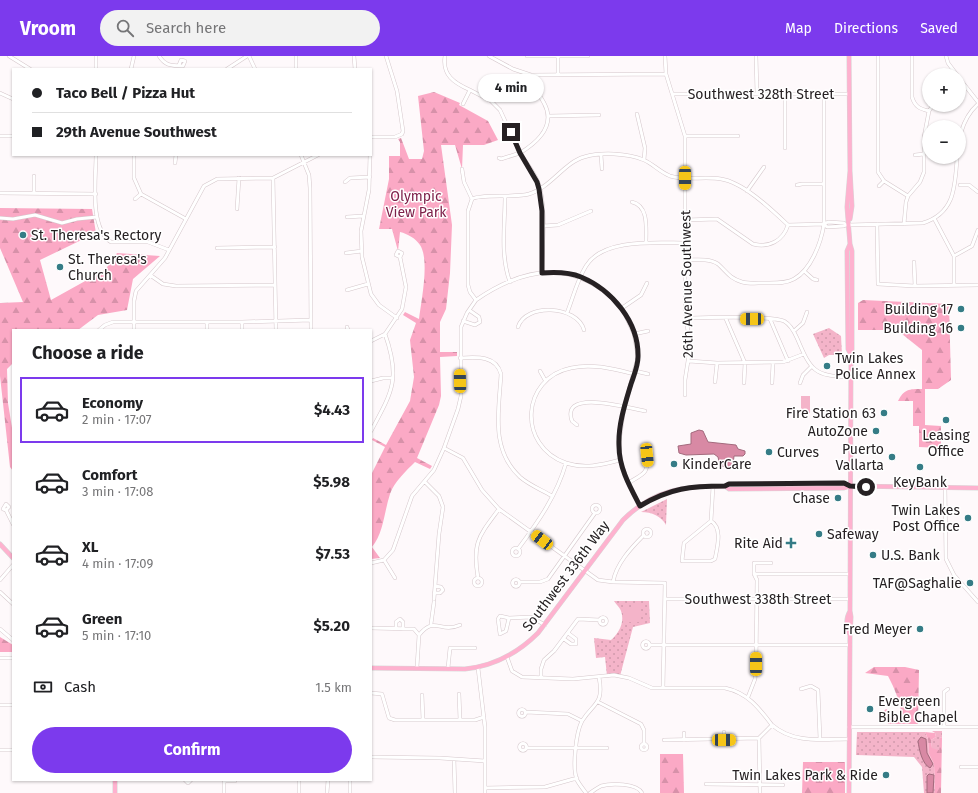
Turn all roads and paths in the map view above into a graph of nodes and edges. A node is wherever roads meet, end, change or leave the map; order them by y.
1 (9, 56) edge
2 (96, 56) edge
3 (134, 56) edge
4 (158, 56) edge
5 (248, 56) edge
6 (296, 56) edge
7 (354, 56) edge
8 (386, 56) edge
9 (445, 56) edge
10 (491, 56) edge
11 (527, 56) edge
12 (588, 56) edge
13 (665, 56) edge
14 (756, 56) edge
15 (849, 56) edge
16 (878, 56) edge
17 (912, 56) edge
18 (946, 56) edge
19 (558, 57) edge
20 (179, 65) dead end
21 (28, 68) edge
22 (96, 68) edge
23 (131, 68) edge
24 (229, 68) edge
25 (254, 68) edge
26 (296, 68) edge
27 (355, 68) edge
28 (952, 68) edge
29 (666, 74) junction
30 (531, 75) junction
31 (558, 75) junction
32 (966, 87) edge
33 (470, 90) junction
34 (0, 93) edge
35 (672, 94) junction
36 (757, 94) junction
37 (849, 94) junction
38 (785, 95) junction
39 (824, 95) junction
40 (12, 99) edge
41 (978, 103) edge
42 (463, 104) dead end
43 (922, 109) edge
44 (929, 112) edge
45 (637, 114) dead end
46 (599, 115) dead end
47 (549, 116) junction
48 (927, 120) edge
49 (0, 136) edge
50 (12, 136) edge
51 (685, 136) junction
52 (738, 136) dead end
53 (372, 137) edge
54 (785, 148) dead end
55 (520, 153) junction
56 (915, 154) dead end
57 (922, 154) edge
58 (601, 155) junction
59 (96, 156) edge
60 (134, 156) edge
61 (176, 156) edge
62 (301, 156) edge
63 (316, 156) edge
64 (370, 156) edge
65 (499, 158) dead end
66 (644, 160) junction
67 (304, 162) junction
68 (175, 163) dead end
69 (923, 164) edge
70 (764, 167) dead end
71 (462, 169) dead end
72 (602, 169) dead end
73 (34, 176) dead end
74 (370, 177) junction
75 (239, 178) junction
76 (273, 178) junction
77 (685, 178) junction
78 (884, 181) junction
79 (345, 182) dead end
80 (823, 184) junction
81 (797, 185) dead end
82 (960, 185) junction
83 (879, 186) dead end
84 (539, 189) junction
85 (959, 189) dead end
86 (747, 191) junction
87 (0, 192) edge
88 (34, 192) junction
89 (978, 192) edge
90 (96, 194) junction
91 (141, 194) junction
92 (957, 194) dead end
93 (908, 196) junction
94 (505, 197) junction
95 (135, 199) dead end
96 (472, 199) junction
97 (632, 202) dead end
98 (237, 209) dead end
99 (591, 211) dead end
100 (364, 216) junction
101 (97, 217) junction
102 (347, 217) dead end
103 (0, 218) edge
104 (186, 219) junction
105 (685, 220) junction
106 (934, 220) junction
107 (824, 224) junction
108 (876, 224) junction
109 (904, 224) junction
110 (788, 225) junction
111 (848, 225) junction
112 (542, 226) junction
113 (978, 230) edge
114 (646, 243) junction
115 (685, 243) junction
116 (974, 243) junction
117 (275, 247) junction
118 (978, 247) edge
119 (217, 248) dead end
120 (169, 250) junction
121 (362, 252) junction
122 (346, 253) dead end
123 (954, 256) junction
124 (400, 257) dead end
125 (685, 260) junction
126 (914, 262) dead end
127 (804, 271) junction
128 (542, 273) junction
129 (150, 276) junction
130 (581, 277) junction
131 (817, 280) dead end
132 (510, 282) junction
133 (647, 283) dead end
134 (368, 284) junction
135 (275, 285) junction
136 (954, 285) junction
137 (978, 285) edge
138 (915, 286) junction
139 (347, 290) dead end
140 (476, 300) junction
141 (622, 308) junction
142 (469, 310) junction
143 (807, 312) dead end
144 (567, 313) junction
145 (397, 318) junction
146 (686, 318) junction
147 (726, 318) junction
148 (770, 319) junction
149 (311, 320) junction
150 (276, 321) junction
151 (463, 321) junction
152 (134, 322) junction
153 (207, 322) junction
154 (242, 322) junction
155 (518, 327) dead end
156 (100, 329) edge
157 (134, 329) edge
158 (207, 329) edge
159 (242, 329) edge
160 (276, 329) edge
161 (311, 329) edge
162 (584, 330) dead end
163 (648, 331) dead end
164 (794, 331) junction
165 (385, 334) junction
166 (634, 334) junction
167 (372, 340) edge
168 (804, 354) junction
169 (460, 358) junction
170 (689, 361) junction
171 (788, 361) junction
172 (717, 363) junction
173 (745, 363) junction
174 (773, 363) junction
175 (811, 367) junction
176 (540, 371) dead end
177 (635, 372) junction
178 (648, 374) dead end
179 (850, 377) junction
180 (393, 378) junction
181 (545, 380) junction
182 (372, 381) edge
183 (715, 382) dead end
184 (744, 383) dead end
185 (772, 383) dead end
186 (800, 383) dead end
187 (685, 395) dead end
188 (624, 408) junction
189 (645, 411) dead end
190 (577, 425) dead end
191 (372, 429) edge
192 (444, 448) junction
193 (647, 455) dead end
194 (620, 460) junction
195 (566, 463) junction
196 (425, 482) junction
197 (628, 483) junction
198 (788, 484) junction
199 (713, 486) junction
200 (725, 486) junction
201 (850, 486) junction
202 (945, 487) junction
203 (978, 488) edge
204 (775, 489) junction
205 (552, 496) junction
206 (640, 506) junction
207 (499, 509) junction
208 (6, 510) dead end
209 (595, 513) dead end
210 (711, 521) junction
211 (12, 522) edge
212 (531, 531) junction
213 (644, 535) dead end
214 (0, 544) edge
215 (518, 548) dead end
216 (12, 557) edge
217 (565, 557) junction
218 (384, 560) junction
219 (372, 563) edge
220 (771, 563) dead end
221 (12, 566) edge
222 (584, 571) junction
223 (754, 574) junction
224 (850, 574) junction
225 (395, 578) dead end
226 (478, 578) dead end
227 (0, 580) edge
228 (520, 582) dead end
229 (614, 582) junction
230 (435, 586) junction
231 (0, 592) edge
232 (434, 593) junction
233 (666, 599) junction
234 (850, 599) junction
235 (756, 600) junction
236 (978, 602) edge
237 (12, 603) edge
238 (509, 618) junction
239 (600, 620) dead end
240 (431, 624) junction
241 (460, 625) dead end
242 (546, 625) junction
243 (372, 628) edge
244 (396, 628) junction
245 (403, 628) junction
246 (0, 629) edge
247 (568, 633) junction
248 (419, 635) junction
249 (12, 639) edge
250 (564, 639) junction
251 (649, 644) dead end
252 (664, 644) junction
253 (756, 644) junction
254 (850, 645) junction
255 (475, 648) dead end
256 (507, 657) junction
257 (0, 658) edge
258 (12, 658) edge
259 (417, 667) junction
260 (372, 668) edge
261 (448, 668) junction
262 (478, 668) junction
263 (599, 677) junction
264 (541, 678) junction
265 (663, 688) junction
266 (801, 689) dead end
267 (948, 689) dead end
268 (372, 693) edge
269 (459, 694) dead end
270 (422, 695) dead end
271 (748, 697) junction
272 (598, 702) junction
273 (0, 705) edge
274 (12, 705) edge
275 (526, 712) dead end
276 (484, 717) junction
277 (422, 720) junction
278 (460, 720) junction
279 (582, 721) junction
280 (772, 726) junction
281 (849, 727) junction
282 (944, 727) junction
283 (978, 727) edge
284 (724, 732) dead end
285 (684, 733) dead end
286 (759, 738) junction
287 (820, 739) junction
288 (849, 739) junction
289 (664, 740) dead end
290 (684, 740) junction
291 (724, 740) junction
292 (644, 744) dead end
293 (526, 748) dead end
294 (576, 748) junction
295 (607, 748) dead end
296 (0, 750) edge
297 (12, 750) edge
298 (372, 757) dead end
299 (454, 759) junction
300 (485, 761) junction
301 (962, 767) dead end
302 (978, 767) edge
303 (577, 778) junction
304 (115, 781) edge
305 (224, 781) edge
306 (230, 781) edge
307 (299, 781) edge
308 (328, 781) edge
309 (350, 781) edge
310 (236, 782) dead end
311 (706, 784) dead end
312 (760, 784) junction
313 (783, 784) dead end
314 (485, 788) junction
315 (115, 793) edge
316 (224, 793) edge
317 (299, 793) edge
318 (328, 793) edge
319 (350, 793) edge
320 (455, 793) edge
321 (485, 793) edge
322 (586, 793) edge
323 (590, 793) edge
324 (642, 793) edge
325 (760, 793) edge
326 (848, 793) edge

1 - 21 street
2 - 22 street
3 - 23 street
4 - 20 street
5 - 24 street
5 - 25 street
6 - 26 street
7 - 27 street
8 - 53 street
9 - 33 street
10 - 30 street
11 - 19 street
12 - 19 street
13 - 29 street, 26th Avenue Southwest
14 - 36 street
15 - 37 main road
16 - 78 street
17 - 43 street
18 - 28 street
19 - 31 street
29 - 31 street
29 - 35 street, 26th Avenue Southwest
30 - 31 street
30 - 47 street
32 - 41 street
33 - 42 street
33 - 55 street
34 - 40 street
35 - 36 street, Southwest 328th Street
35 - 51 street, 26th Avenue Southwest
36 - 38 street, Southwest 328th Street
37 - 39 street, Southwest 328th Street
37 - 111 main road
38 - 39 street, Southwest 328th Street
38 - 54 street
39 - 80 street
41 - 82 street
44 - 48 street
45 - 66 street
46 - 47 street
47 - 55 street
49 - 50 street
51 - 52 street
51 - 77 street, 26th Avenue Southwest
55 - 65 street
55 - 84 street
56 - 57 street
58 - 66 street
58 - 72 street
58 - 84 street
59 - 90 street
60 - 91 street
61 - 68 street
62 - 67 street
63 - 67 street
64 - 74 street
66 - 77 street
67 - 76 street
67 - 149 street
69 - 93 street
70 - 86 street
71 - 96 street
73 - 88 street
74 - 79 street
74 - 100 street
75 - 76 street
75 - 98 street
75 - 104 street
76 - 117 street
77 - 86 street
77 - 105 street, 26th Avenue Southwest
78 - 83 street
78 - 93 street
80 - 81 street
80 - 107 street
82 - 85 street
82 - 89 street
84 - 94 street
84 - 112 street
86 - 110 street
87 - 88 street
88 - 90 street
90 - 101 street
91 - 95 street
91 - 104 street
92 - 106 street
93 - 109 street
94 - 96 street
94 - 132 street
96 - 140 street
97 - 114 street
99 - 112 street
100 - 102 street
100 - 121 street
101 - 103 street
101 - 120 street
104 - 120 street
105 - 110 street
105 - 115 street, 26th Avenue Southwest
106 - 109 street
106 - 123 street
107 - 110 street
107 - 111 street
107 - 127 street
108 - 109 street
108 - 111 street
108 - 138 street
111 - 179 main road
112 - 128 street
113 - 116 street
114 - 115 street
114 - 130 street
115 - 125 street, 26th Avenue Southwest
116 - 118 street
116 - 123 street
117 - 119 street
117 - 135 street
120 - 129 street
121 - 122 street
121 - 134 street
123 - 136 street
124 - 145 street
125 - 127 street
125 - 146 street, 26th Avenue Southwest
126 - 138 street
127 - 131 street
128 - 130 street
128 - 132 street
129 - 135 street
129 - 152 street
130 - 141 street
130 - 144 street
132 - 140 street
133 - 141 street
134 - 139 street
134 - 145 street
135 - 150 street
136 - 137 street
136 - 138 street
140 - 142 street
141 - 166 street
142 - 151 street
142 - 151 street
143 - 164 street
144 - 155 street
144 - 162 street
145 - 165 street
146 - 147 street
146 - 170 street, 26th Avenue Southwest
147 - 148 street
147 - 173 street
148 - 164 street
148 - 171 street
149 - 150 street
149 - 161 street
150 - 154 street
150 - 160 street
151 - 169 street
152 - 153 street
152 - 156 street
152 - 157 street
153 - 154 street
153 - 158 street
154 - 159 street
163 - 166 street
164 - 168 street
165 - 167 street
165 - 180 street
166 - 177 street
168 - 171 street
168 - 175 street
169 - 192 street
169 - 205 street
170 - 172 street
170 - 187 street, 26th Avenue Southwest
171 - 174 street
172 - 173 street
172 - 183 street
173 - 174 street
173 - 184 street
174 - 185 street
175 - 179 street
175 - 186 street
176 - 181 street
177 - 178 street
177 - 181 street
177 - 188 street
179 - 201 main road
180 - 182 street
180 - 191 street
181 - 195 street
188 - 189 street
188 - 190 street
188 - 194 street
192 - 196 street
192 - 207 street
193 - 197 street
194 - 195 street
194 - 197 street
195 - 205 street
196 - 218 street
196 - 230 street
197 - 206 street
198 - 200 main road
198 - 201 main road
198 - 204 main road
199 - 200 main road, Southwest 336th Way
199 - 206 main road, Southwest 336th Way
199 - 210 street
200 - 204 main road
201 - 202 main road
201 - 204 main road
201 - 224 main road
202 - 203 main road
202 - 236 street
205 - 212 street
206 - 222 main road, Southwest 336th Way
207 - 212 street
207 - 226 street
208 - 211 street
209 - 217 street
210 - 210 street
212 - 215 street
212 - 217 street
213 - 229 street
214 - 216 main road
217 - 222 street
217 - 228 street
218 - 219 street
218 - 225 street
220 - 223 street
221 - 227 street
222 - 229 street
222 - 242 main road, Southwest 336th Way
223 - 224 street
223 - 235 street
224 - 234 main road
229 - 233 street
230 - 232 street
230 - 232 street
231 - 237 street
232 - 240 street
233 - 235 street, Southwest 338th Street
233 - 252 street
234 - 235 street, Southwest 338th Street
234 - 254 main road
235 - 253 street
238 - 238 street
238 - 242 street
239 - 247 street
240 - 241 street
240 - 248 street
242 - 256 main road, Southwest 336th Way
243 - 244 street
244 - 245 street
244 - 245 street
245 - 248 street
246 - 249 street
247 - 250 street
247 - 250 street
248 - 259 street
250 - 264 street
251 - 252 street
252 - 253 street
252 - 265 street
253 - 254 street
253 - 271 street
254 - 281 main road
255 - 261 street
256 - 262 main road, Southwest 336th Way
256 - 264 street
257 - 258 street
259 - 260 main road
259 - 261 main road
261 - 262 main road
262 - 276 street
263 - 264 street
263 - 265 street
263 - 272 street
265 - 271 street
266 - 287 street
267 - 282 street
268 - 277 street
269 - 278 street
270 - 277 street
271 - 280 street
272 - 279 street
272 - 292 street
273 - 274 street
275 - 279 street
276 - 278 street
276 - 300 street
277 - 278 street
279 - 294 street
280 - 286 street
280 - 287 street
281 - 282 street
281 - 288 main road
282 - 283 street
284 - 291 street
285 - 290 street
286 - 291 street
286 - 312 street
287 - 288 street
288 - 326 main road
289 - 290 street
290 - 291 street
293 - 294 street
294 - 295 street
294 - 303 street
296 - 297 street
298 - 299 street
299 - 300 street
299 - 320 street
300 - 314 street
301 - 302 street
303 - 314 street
303 - 322 street
304 - 315 main road
305 - 316 street
306 - 310 street
307 - 317 street
308 - 318 street
309 - 319 street
311 - 312 street
312 - 313 street
312 - 325 street
314 - 321 street
323 - 324 street

